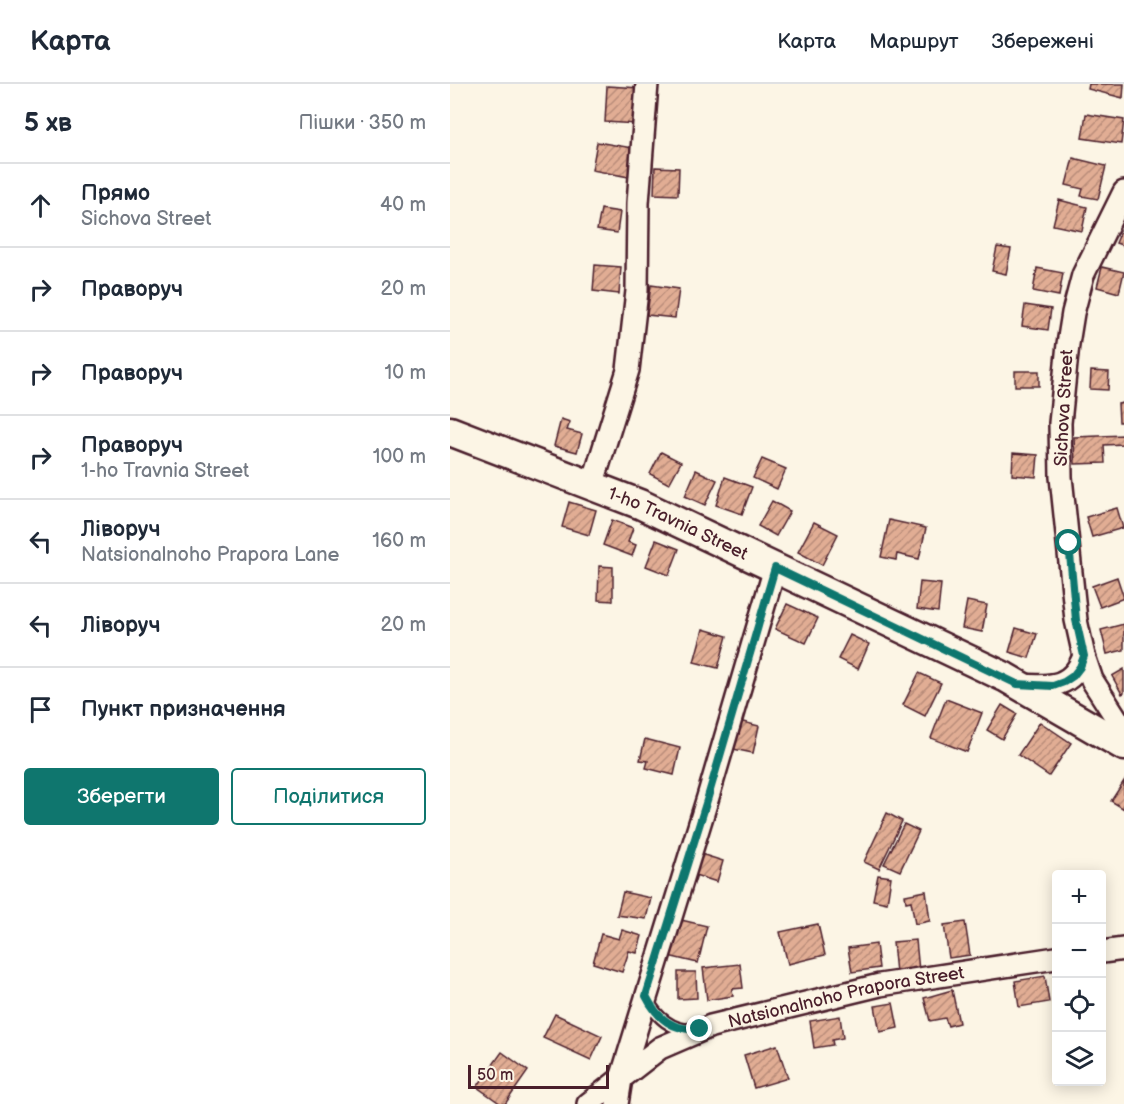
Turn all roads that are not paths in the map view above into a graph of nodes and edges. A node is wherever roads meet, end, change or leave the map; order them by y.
1 (647, 84) edge
2 (1124, 192) edge
3 (450, 431) edge
4 (592, 486) junction
5 (775, 568) junction
6 (1084, 656) junction
7 (1017, 684) junction
8 (1124, 730) edge
9 (1124, 746) edge
10 (1124, 949) edge
11 (1106, 951) edge
12 (1052, 959) edge
13 (646, 996) junction
14 (711, 1026) junction
15 (621, 1079) junction
16 (588, 1104) edge
17 (617, 1104) edge

1 - 4 street
2 - 6 street, Sichova Street
3 - 4 street, 1-ho Travnia Street
4 - 5 street, 1-ho Travnia Street
5 - 7 street, 1-ho Travnia Street
5 - 13 street
6 - 7 street
6 - 8 street, Sichova Street
7 - 9 street, 1-ho Travnia Street
10 - 11 street
12 - 14 street, Natsionalnoho Prapora Street
13 - 14 lane
13 - 15 street
14 - 15 street, Natsionalnoho Prapora Street
15 - 16 street, Natsionalnoho Prapora Street
15 - 17 street

